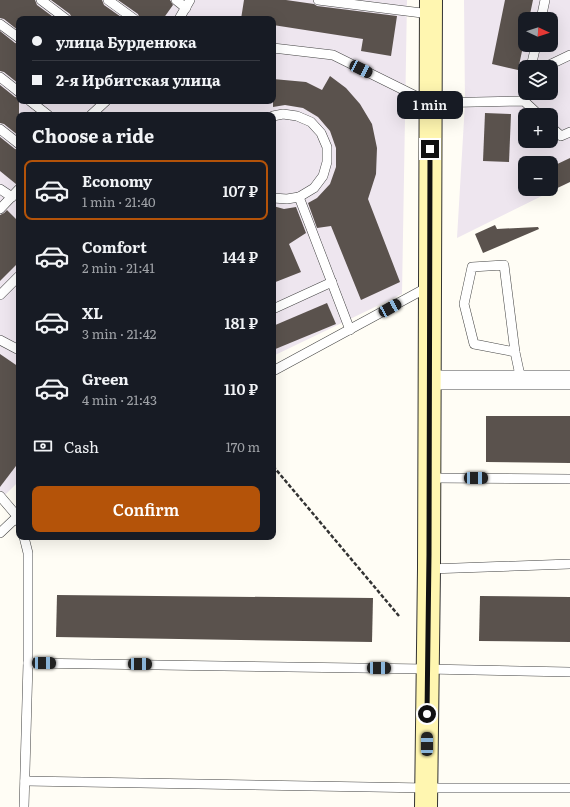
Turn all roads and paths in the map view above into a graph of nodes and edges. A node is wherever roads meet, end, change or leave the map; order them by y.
1 (41, 0) edge
2 (108, 0) edge
3 (176, 0) edge
4 (318, 0) edge
5 (545, 0) edge
6 (188, 4) edge
7 (430, 7) edge
8 (542, 12) edge
9 (62, 16) edge
10 (130, 16) edge
11 (181, 16) edge
12 (0, 24) edge
13 (16, 36) edge
14 (276, 48) edge
15 (570, 55) edge
16 (558, 61) edge
17 (0, 77) edge
18 (16, 90) edge
19 (518, 98) edge
20 (527, 100) edge
21 (34, 104) edge
22 (102, 104) edge
23 (430, 104) junction
24 (534, 108) edge
25 (44, 112) edge
26 (94, 112) edge
27 (276, 115) edge
28 (0, 129) edge
29 (570, 132) edge
30 (558, 133) edge
31 (16, 142) edge
32 (0, 189) edge
33 (16, 192) edge
34 (299, 196) junction
35 (12, 197) junction
36 (276, 198) edge
37 (0, 210) edge
38 (16, 279) edge
39 (332, 282) junction
40 (430, 287) junction
41 (0, 295) edge
42 (276, 307) edge
43 (350, 330) junction
44 (0, 340) edge
45 (16, 348) edge
46 (515, 352) junction
47 (276, 369) edge
48 (429, 380) junction
49 (521, 380) junction
50 (570, 380) edge
51 (276, 470) edge
52 (429, 478) junction
53 (570, 479) edge
54 (0, 496) edge
55 (16, 516) edge
56 (16, 520) edge
57 (0, 533) edge
58 (25, 540) edge
59 (570, 564) edge
60 (428, 569) junction
61 (399, 616) dead end
62 (28, 663) junction
63 (427, 668) junction
64 (570, 672) edge
65 (25, 780) junction
66 (570, 788) edge
67 (427, 798) edge
68 (24, 807) edge

1 - 9 lane
2 - 10 lane
3 - 6 lane
4 - 7 lane
5 - 8 lane
6 - 11 lane
7 - 23 street
12 - 13 lane
14 - 23 lane
15 - 16 lane
17 - 18 lane
19 - 23 lane
20 - 24 lane
21 - 25 lane
22 - 26 lane
23 - 40 street
27 - 34 lane
28 - 31 lane
29 - 30 lane
32 - 35 lane
33 - 35 lane
34 - 36 lane
34 - 39 lane
35 - 37 lane
38 - 41 lane
39 - 42 lane
39 - 43 lane
40 - 43 lane
40 - 48 street
43 - 47 lane
44 - 45 lane
46 - 46 lane
46 - 49 lane
48 - 49 street
48 - 52 street
49 - 50 street
51 - 61 path
52 - 53 lane
52 - 60 street
54 - 55 lane
56 - 57 lane
58 - 62 lane
59 - 60 lane
60 - 63 street
62 - 63 lane
62 - 65 lane
63 - 64 lane
63 - 67 street
65 - 67 lane
65 - 68 lane
66 - 67 lane

